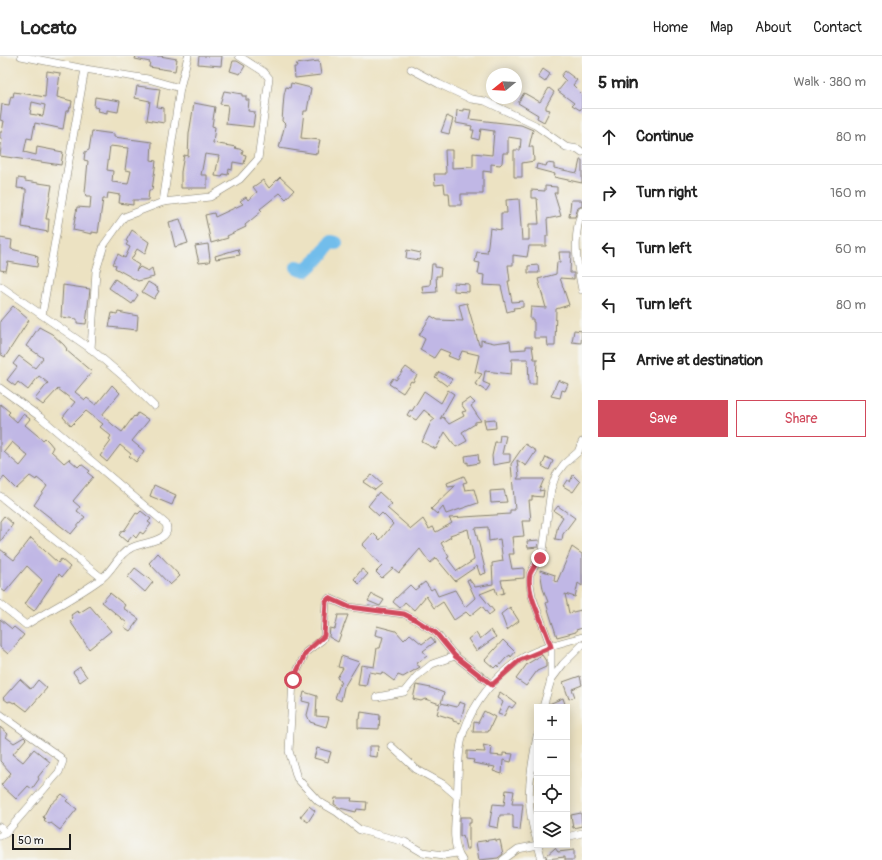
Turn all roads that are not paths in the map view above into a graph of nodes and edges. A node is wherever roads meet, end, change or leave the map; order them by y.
1 (21, 56) edge
2 (188, 56) edge
3 (239, 56) edge
4 (85, 69) junction
5 (411, 69) dead end
6 (180, 88) junction
7 (582, 152) edge
8 (163, 202) junction
9 (582, 211) edge
10 (0, 286) edge
11 (582, 290) edge
12 (42, 315) junction
13 (91, 348) junction
14 (0, 388) edge
15 (154, 406) dead end
16 (582, 442) edge
17 (580, 452) edge
18 (0, 496) edge
19 (102, 578) junction
20 (0, 604) edge
21 (582, 637) edge
22 (582, 645) edge
23 (551, 647) junction
24 (455, 656) junction
25 (551, 680) junction
26 (492, 685) junction
27 (377, 697) dead end
28 (544, 704) edge
29 (0, 714) edge
30 (536, 740) edge
31 (391, 746) dead end
32 (457, 796) junction
33 (0, 828) edge
34 (534, 830) edge
35 (582, 833) edge
36 (3, 835) edge
37 (570, 836) edge
38 (534, 846) edge
39 (539, 848) edge
40 (457, 853) junction
41 (462, 860) edge
42 (504, 860) edge
43 (542, 860) edge

1 - 4 street
2 - 6 street
3 - 8 street
4 - 6 street
4 - 12 street
5 - 7 street
6 - 8 street
8 - 13 street
9 - 11 street
10 - 12 street
12 - 13 street
13 - 15 street
14 - 19 street
16 - 17 street
17 - 23 street
18 - 19 street
19 - 20 street
21 - 23 street
22 - 25 street
23 - 25 street
23 - 26 street
24 - 26 street
24 - 27 street
24 - 40 street
25 - 28 street
26 - 32 street
29 - 36 street
30 - 34 street
31 - 32 street
32 - 40 street
33 - 36 street
35 - 37 street
38 - 42 street
39 - 43 street
40 - 41 street

